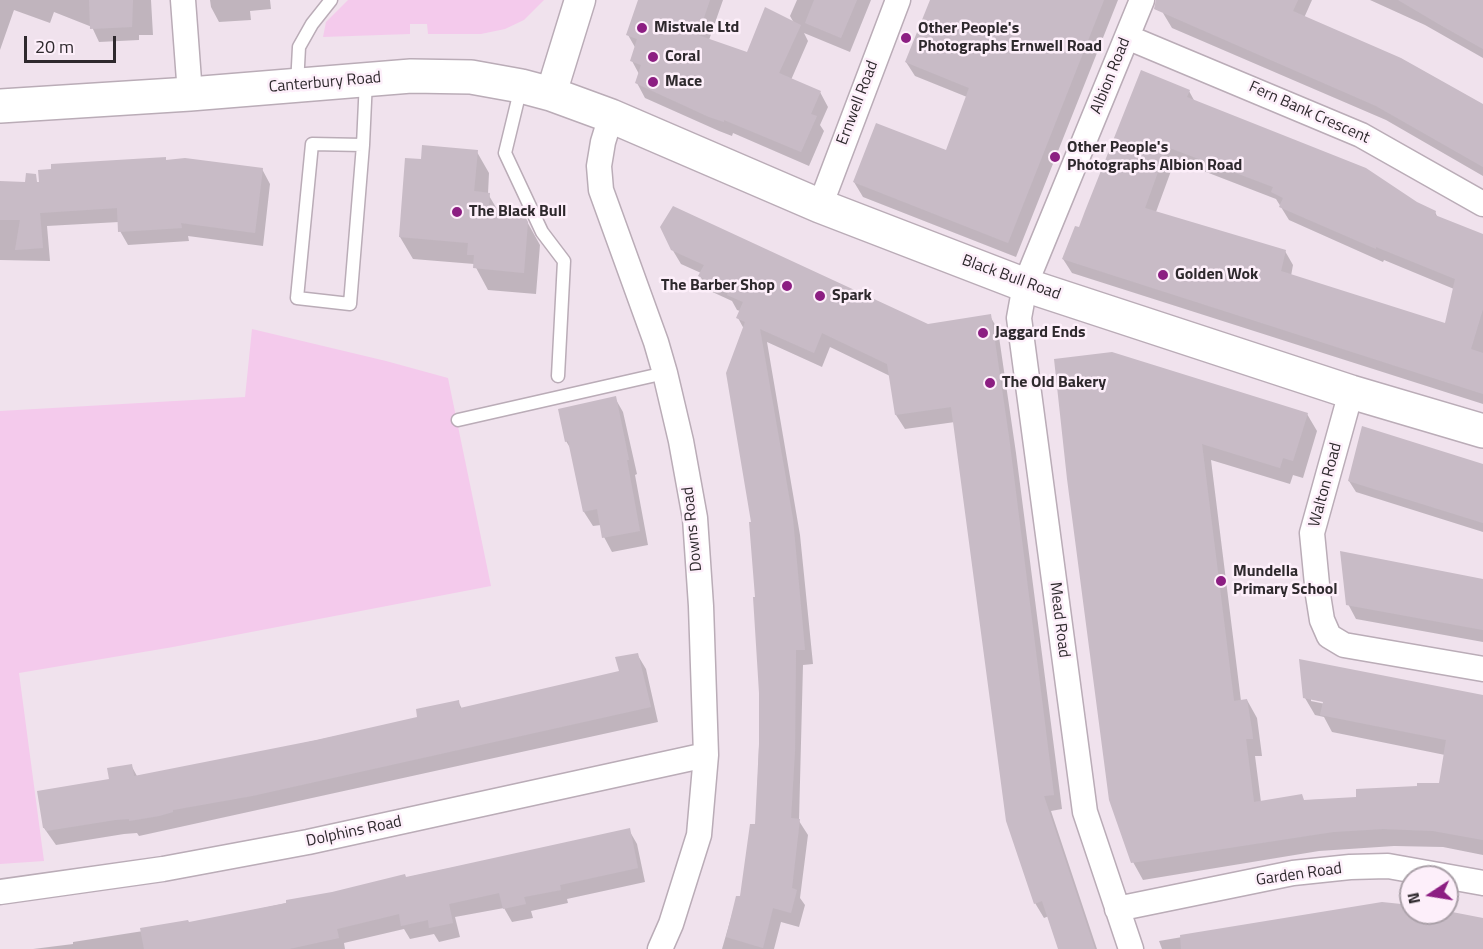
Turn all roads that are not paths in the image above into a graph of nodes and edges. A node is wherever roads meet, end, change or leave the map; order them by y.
1 (183, 0) edge
2 (331, 0) edge
3 (580, 0) edge
4 (898, 0) edge
5 (1142, 0) edge
6 (1127, 37) junction
7 (366, 79) junction
8 (297, 86) junction
9 (536, 90) junction
10 (190, 94) junction
11 (0, 106) edge
12 (611, 116) junction
13 (363, 145) junction
14 (1483, 204) edge
15 (820, 206) junction
16 (1025, 285) junction
17 (665, 373) junction
18 (558, 376) dead end
19 (1352, 392) junction
20 (458, 420) dead end
21 (1483, 431) edge
22 (1483, 669) edge
23 (706, 755) junction
24 (1483, 883) edge
25 (0, 892) edge
26 (1117, 909) junction
27 (660, 949) edge
28 (1131, 949) edge

1 - 10 street
2 - 8 lane
3 - 9 street
4 - 15 street, Ernwell Road
5 - 6 street, Albion Road
6 - 14 street, Fern Bank Crescent
6 - 16 street, Albion Road
7 - 8 highway, Canterbury Road
7 - 9 highway, Canterbury Road
7 - 13 lane
8 - 10 highway, Canterbury Road
9 - 12 highway, Black Bull Road
9 - 18 lane
10 - 11 highway, Canterbury Road
12 - 15 highway, Black Bull Road
12 - 17 street, Downs Road
13 - 13 lane
15 - 16 highway, Black Bull Road
16 - 19 highway, Black Bull Road
16 - 26 street, Mead Road
17 - 20 lane
17 - 23 street, Downs Road
19 - 21 highway, Black Bull Road
19 - 22 street, Walton Road
23 - 25 street, Dolphins Road
23 - 27 street, Downs Road
24 - 26 street, Garden Road
26 - 28 street, Mead Road

